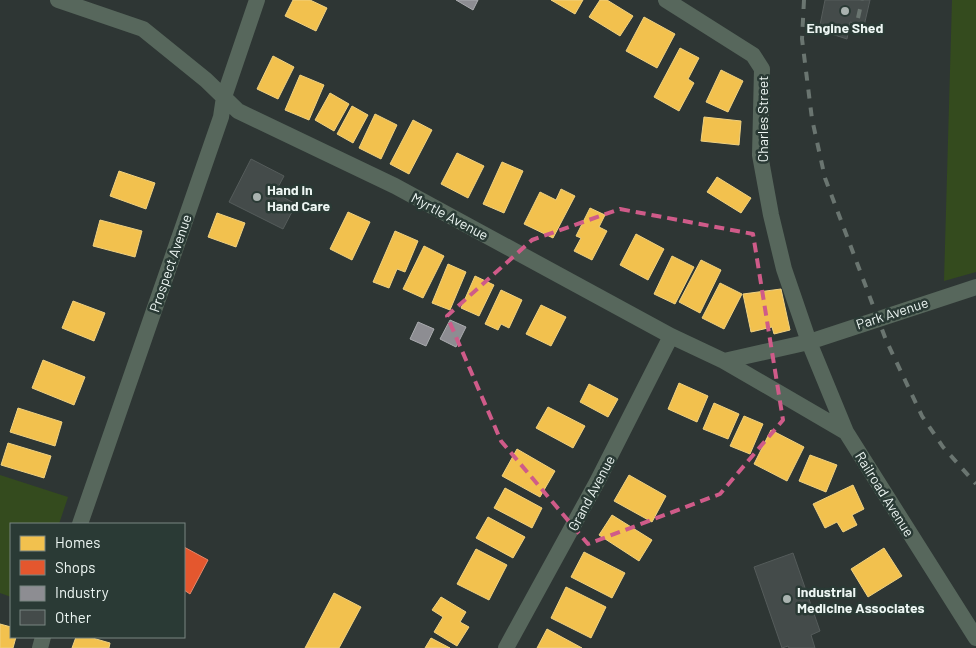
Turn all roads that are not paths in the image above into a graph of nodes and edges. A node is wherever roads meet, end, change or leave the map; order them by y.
1 (58, 0) edge
2 (257, 0) edge
3 (666, 0) edge
4 (224, 97) junction
5 (976, 286) edge
6 (671, 336) junction
7 (809, 342) junction
8 (724, 361) junction
9 (846, 432) junction
10 (80, 523) edge
11 (976, 638) edge
12 (506, 648) edge

1 - 4 street, Myrtle Avenue
2 - 4 street, Prospect Avenue
3 - 7 street, Charles Street
4 - 6 street, Myrtle Avenue
4 - 10 street, Prospect Avenue
5 - 7 street, Park Avenue
6 - 8 street, Myrtle Avenue
6 - 12 street, Grand Avenue
7 - 8 street, Park Avenue
7 - 9 street, Railroad Avenue
8 - 9 street, Myrtle Avenue
9 - 11 street, Railroad Avenue

